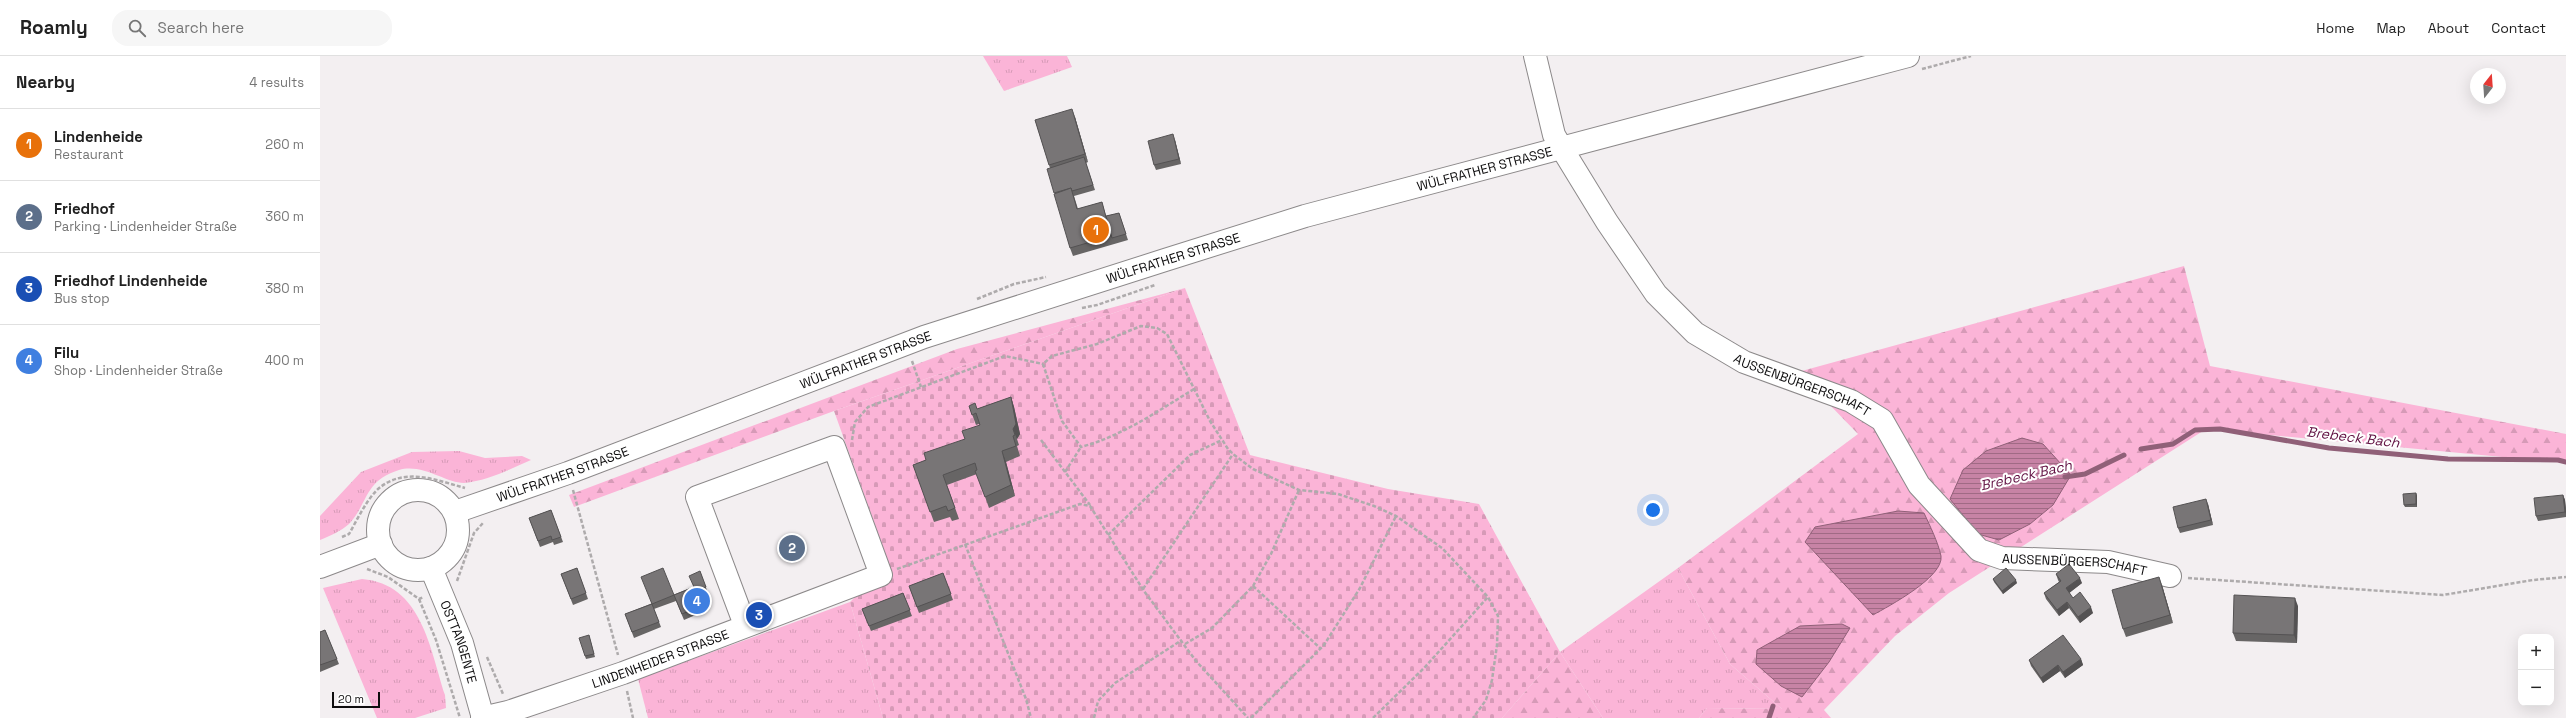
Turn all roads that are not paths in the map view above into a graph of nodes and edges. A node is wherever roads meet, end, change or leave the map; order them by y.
1 (1535, 56) edge
2 (1913, 63) edge
3 (1561, 147) junction
4 (455, 512) junction
5 (381, 544) junction
6 (320, 567) edge
7 (432, 568) junction
8 (2170, 576) road end
9 (745, 625) junction
10 (483, 718) edge

1 - 3 main road, AUSSENBÜRGERSCHAFT
2 - 3 main road, WÜLFRATHER STRASSE
3 - 4 main road, WÜLFRATHER STRASSE
3 - 8 main road, AUSSENBÜRGERSCHAFT
4 - 5 main road
4 - 7 main road
5 - 6 main road
5 - 7 main road
7 - 10 main road, OSTTANGENTE
9 - 9 main road, LINDENHEIDER STRASSE
9 - 10 main road, LINDENHEIDER STRASSE

